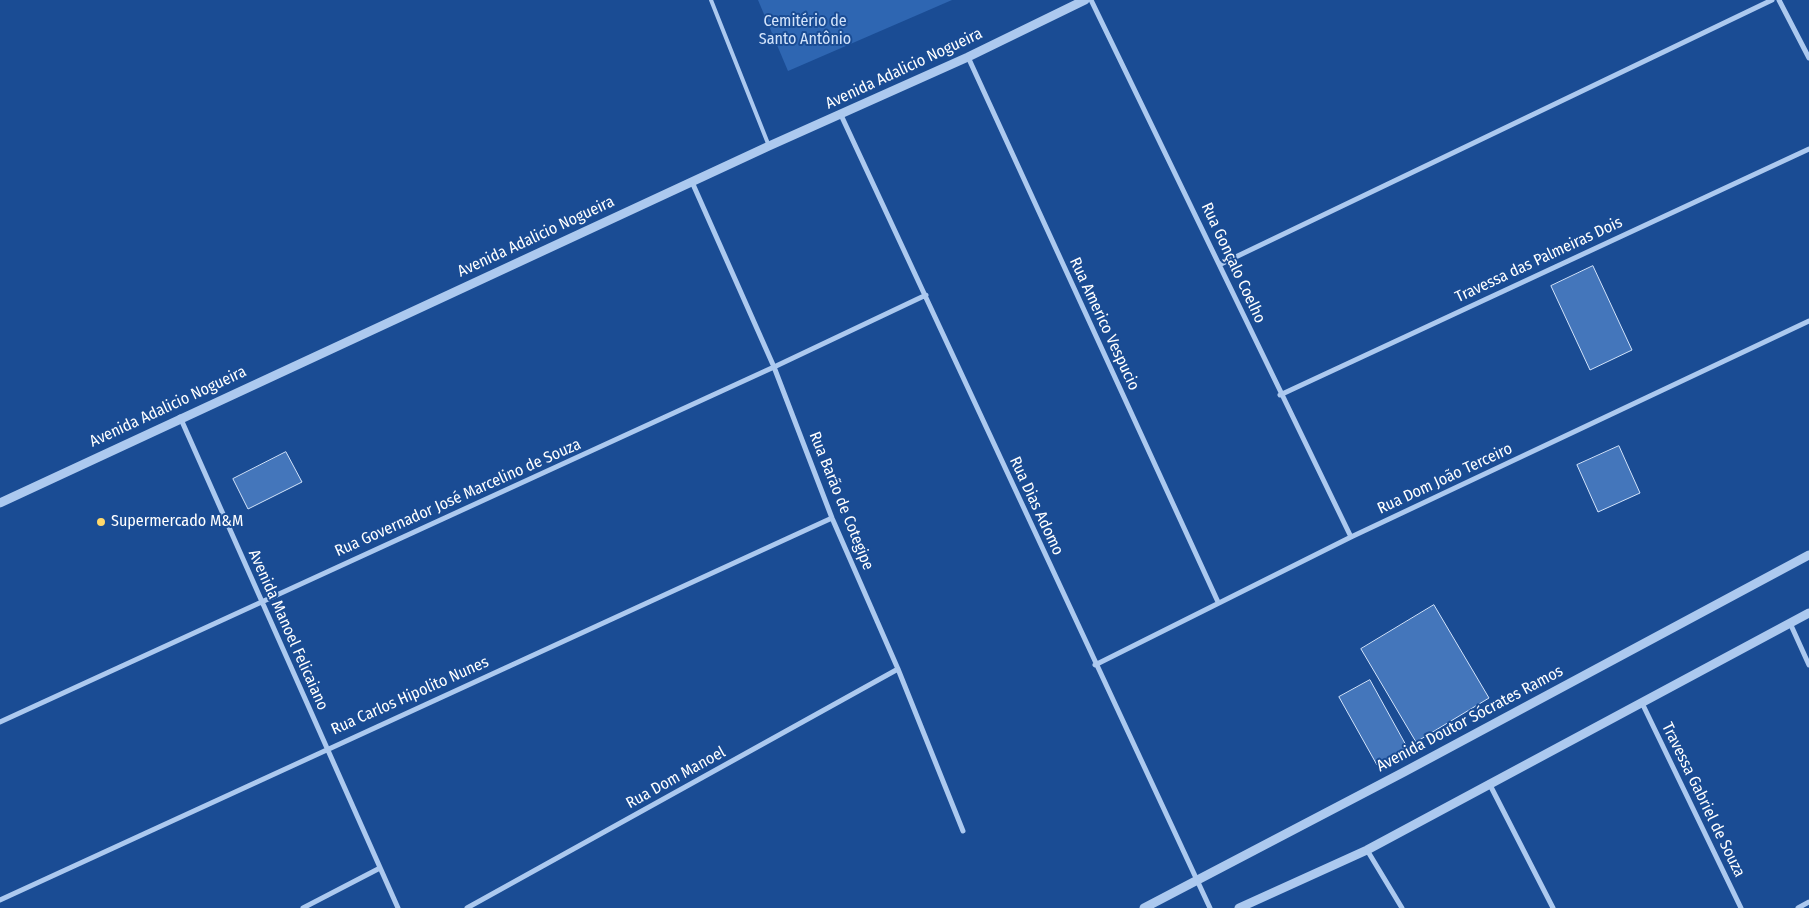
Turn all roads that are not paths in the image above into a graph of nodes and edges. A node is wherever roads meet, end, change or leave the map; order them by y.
1 (711, 0) edge
2 (1085, 0) edge
3 (1091, 0) edge
4 (1772, 0) edge
5 (1779, 0) edge
6 (968, 57) junction
7 (1809, 58) edge
8 (840, 115) junction
9 (769, 146) junction
10 (1809, 149) edge
11 (692, 182) junction
12 (1220, 264) junction
13 (926, 295) junction
14 (1809, 321) edge
15 (774, 368) junction
16 (1280, 395) junction
17 (180, 417) junction
18 (0, 503) edge
19 (832, 518) junction
20 (1351, 537) junction
21 (1809, 555) edge
22 (262, 601) junction
23 (1218, 602) junction
24 (1809, 613) edge
25 (1790, 623) junction
26 (1095, 665) junction
27 (1809, 665) edge
28 (898, 669) junction
29 (1642, 703) junction
30 (0, 722) edge
31 (327, 748) junction
32 (1489, 783) junction
33 (963, 831) dead end
34 (1367, 850) junction
35 (380, 868) junction
36 (1196, 880) junction
37 (0, 900) edge
38 (1809, 902) edge
39 (303, 908) edge
40 (398, 908) edge
41 (467, 908) edge
42 (1144, 908) edge
43 (1210, 908) edge
44 (1239, 908) edge
45 (1402, 908) edge
46 (1554, 908) edge
47 (1741, 908) edge
48 (1798, 908) edge

1 - 9 lane
2 - 6 street, Avenida Adalicio Nogueira
3 - 12 street, Rua Gonçalo Coelho
4 - 12 street
5 - 7 street
6 - 8 street, Avenida Adalicio Nogueira
6 - 23 street, Rua Americo Vespucio
8 - 9 street, Avenida Adalicio Nogueira
8 - 13 street, Rua Dias Adomo
9 - 11 street, Avenida Adalicio Nogueira
10 - 16 street, Travessa das Palmeiras Dois
11 - 15 street, Rua Barão de Cotegipe
11 - 17 street, Avenida Adalicio Nogueira
12 - 16 street, Rua Gonçalo Coelho
13 - 15 street, Rua Governador José Marcelino de Souza
13 - 26 street, Rua Dias Adomo
14 - 20 street, Rua Dom João Terceiro
15 - 19 street, Rua Barão de Cotegipe
15 - 22 street, Rua Governador José Marcelino de Souza
16 - 20 street, Rua Gonçalo Coelho
17 - 18 street, Avenida Adalicio Nogueira
17 - 22 street, Avenida Manoel Felicaiano
19 - 28 street, Rua Barão de Cotegipe
19 - 31 street, Rua Carlos Hipolito Nunes
20 - 23 street, Rua Dom João Terceiro
21 - 36 street, Avenida Doutor Sócrates Ramos
22 - 30 street, Rua Governador José Marcelino de Souza
22 - 31 street, Avenida Manoel Felicaiano
23 - 26 street, Rua Dom João Terceiro
24 - 25 street
25 - 27 street
25 - 29 street
26 - 36 street, Rua Dias Adomo
28 - 33 street, Rua Barão de Cotegipe
28 - 41 street, Rua Dom Manoel
29 - 32 street
29 - 47 street, Travessa Gabriel de Souza
31 - 35 street, Avenida Manoel Felicaiano
31 - 37 street, Rua Carlos Hipolito Nunes
32 - 34 street
32 - 46 street
34 - 44 street
34 - 45 street
35 - 39 street
35 - 40 street, Avenida Manoel Felicaiano
36 - 42 street, Avenida Doutor Sócrates Ramos
36 - 43 street, Rua Dias Adomo
38 - 48 street

